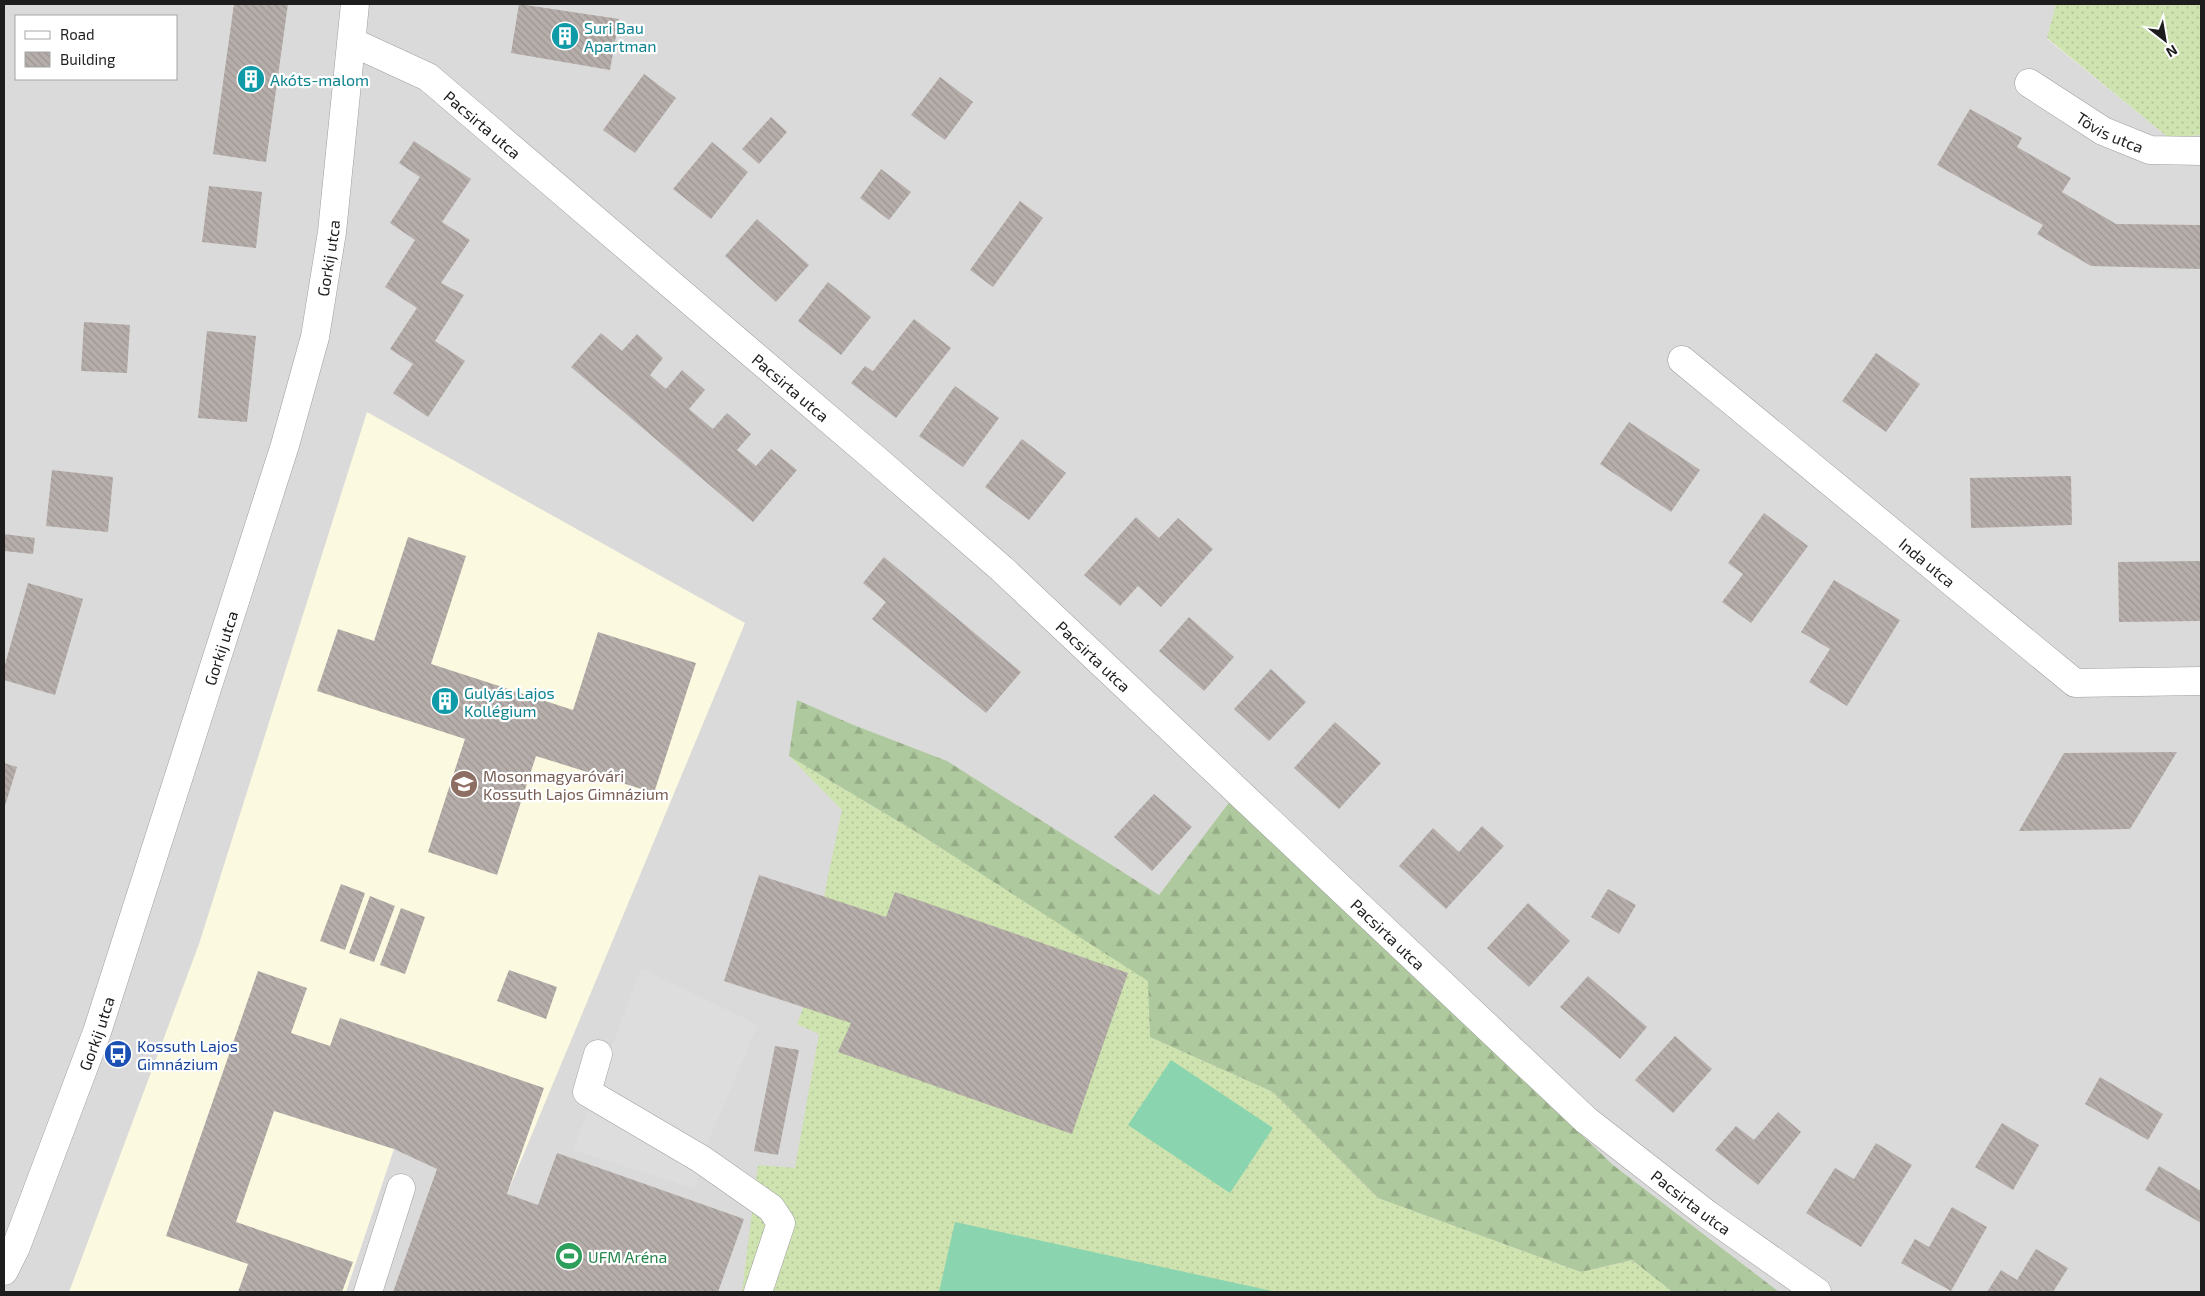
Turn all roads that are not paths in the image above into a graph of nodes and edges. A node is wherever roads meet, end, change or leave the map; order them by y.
1 (355, 4) edge
2 (352, 42) junction
3 (2029, 83) dead end
4 (2201, 151) edge
5 (1682, 360) dead end
6 (2201, 681) edge
7 (598, 1054) dead end
8 (401, 1188) dead end
9 (4, 1271) edge
10 (368, 1292) edge
11 (758, 1292) edge
12 (1817, 1292) edge

1 - 2 street, Gorkij utca
2 - 9 street, Gorkij utca
2 - 12 street, Pacsirta utca
3 - 4 street, Tövis utca
5 - 6 street, Inda utca
7 - 11 street
8 - 10 street

